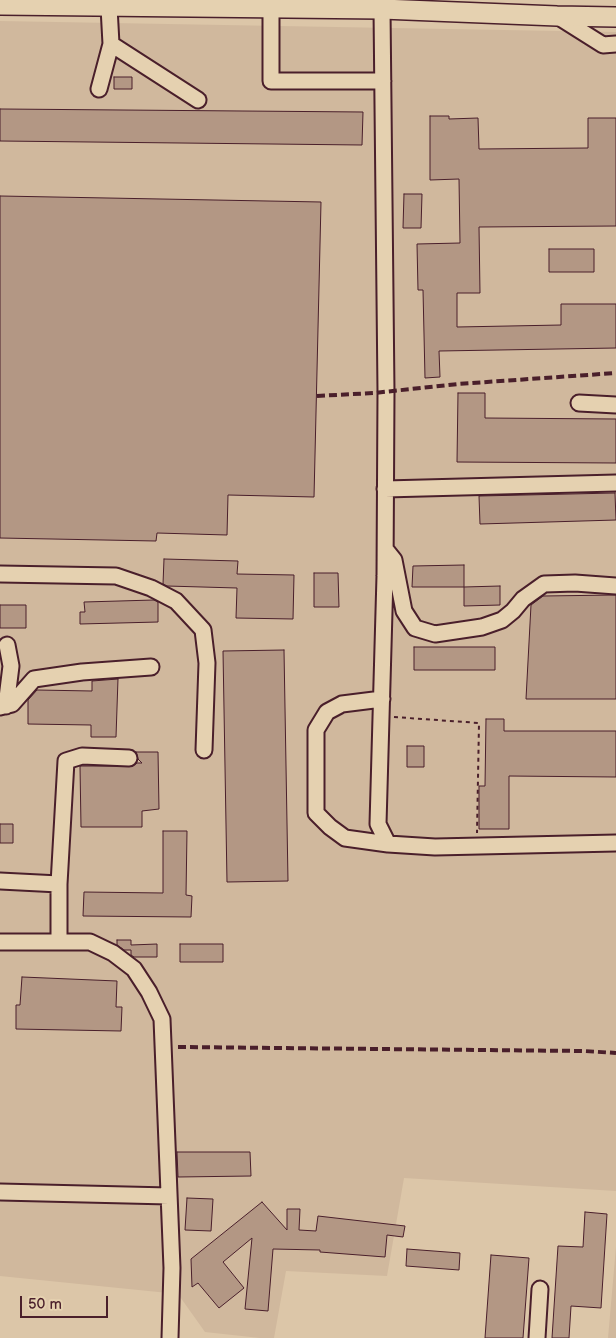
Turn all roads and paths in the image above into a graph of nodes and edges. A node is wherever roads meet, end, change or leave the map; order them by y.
1 (12, 3) edge
2 (109, 7) junction
3 (271, 8) junction
4 (382, 9) junction
5 (557, 16) junction
6 (616, 16) edge
7 (110, 44) junction
8 (616, 44) edge
9 (383, 81) junction
10 (99, 89) dead end
11 (198, 100) dead end
12 (579, 403) dead end
13 (616, 405) edge
14 (616, 483) edge
15 (385, 489) junction
16 (385, 549) junction
17 (0, 574) edge
18 (616, 586) edge
19 (7, 645) dead end
20 (151, 667) dead end
21 (382, 699) junction
22 (3, 706) edge
23 (382, 716) junction
24 (204, 750) dead end
25 (129, 758) dead end
26 (616, 843) edge
27 (388, 844) junction
28 (477, 845) junction
29 (0, 881) edge
30 (59, 884) junction
31 (0, 942) edge
32 (59, 942) junction
33 (0, 1192) edge
34 (169, 1196) junction
35 (540, 1289) dead end
36 (170, 1338) edge
37 (537, 1338) edge

1 - 2 main road
2 - 3 main road
2 - 7 street
3 - 4 main road
3 - 9 street
4 - 5 main road
4 - 9 street
5 - 6 main road
5 - 8 street
7 - 10 street
7 - 11 street
9 - 15 street
12 - 13 street
14 - 15 street
15 - 16 street
16 - 18 street
16 - 21 street
17 - 24 street
19 - 22 street
20 - 22 street
21 - 23 street
21 - 27 street
23 - 27 street
23 - 28 path
25 - 30 street
26 - 28 street
27 - 28 street
29 - 30 street
30 - 32 street
31 - 32 street
32 - 34 street
33 - 34 street
34 - 36 street
35 - 37 street

